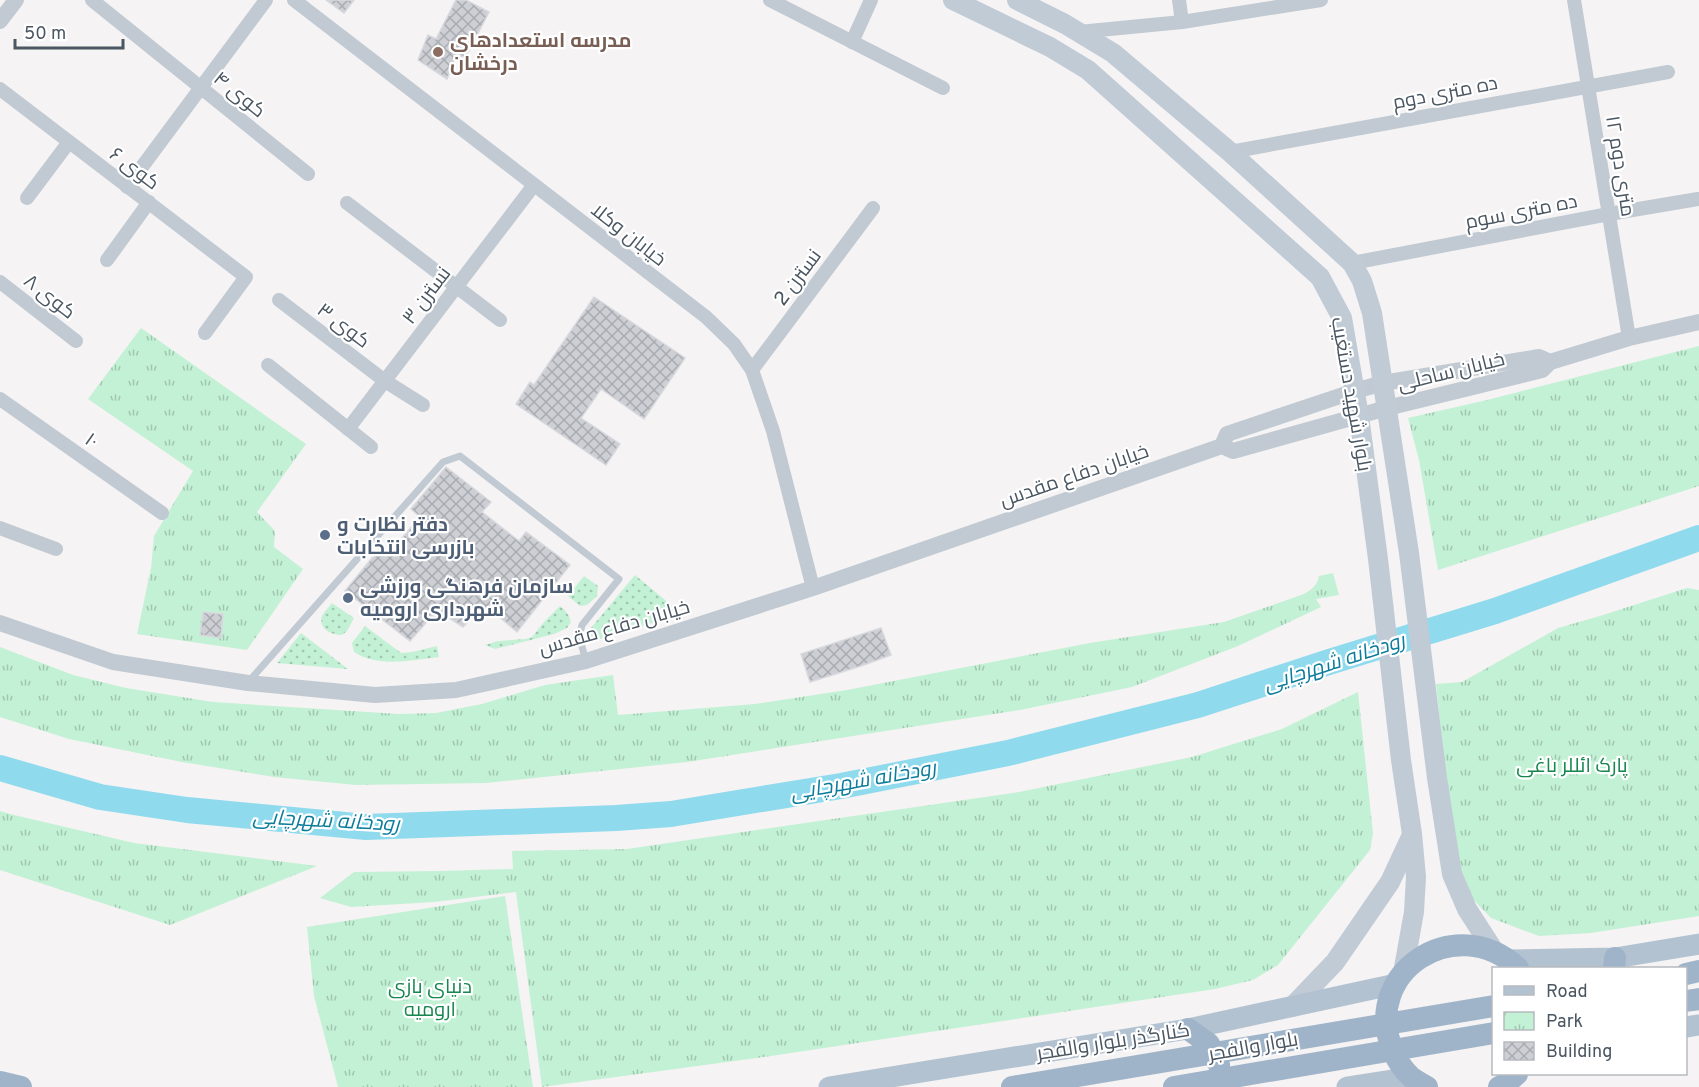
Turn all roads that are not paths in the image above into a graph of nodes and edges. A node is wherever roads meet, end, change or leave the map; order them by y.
1 (16, 0) edge
2 (92, 0) edge
3 (266, 0) edge
4 (294, 0) edge
5 (770, 0) edge
6 (871, 0) edge
7 (954, 0) edge
8 (1017, 0) edge
9 (1179, 0) edge
10 (1321, 0) edge
11 (1574, 0) edge
12 (0, 21) edge
13 (1182, 22) junction
14 (1079, 32) junction
15 (852, 42) junction
16 (1668, 72) dead end
17 (1588, 86) junction
18 (201, 88) junction
19 (942, 88) dead end
20 (0, 89) edge
21 (69, 142) junction
22 (1230, 152) junction
23 (308, 174) dead end
24 (534, 185) junction
25 (128, 187) junction
26 (27, 198) dead end
27 (1698, 199) edge
28 (148, 202) junction
29 (347, 202) dead end
30 (873, 208) dead end
31 (1609, 213) junction
32 (107, 260) dead end
33 (1352, 263) junction
34 (0, 282) edge
35 (456, 288) junction
36 (279, 300) dead end
37 (500, 320) dead end
38 (1699, 322) edge
39 (205, 333) dead end
40 (1629, 338) junction
41 (76, 341) dead end
42 (1550, 362) junction
43 (268, 365) dead end
44 (752, 370) junction
45 (385, 381) junction
46 (1383, 383) junction
47 (1355, 391) junction
48 (0, 399) edge
49 (423, 405) dead end
50 (1387, 408) junction
51 (1359, 416) junction
52 (348, 429) junction
53 (1222, 446) junction
54 (371, 447) dead end
55 (162, 513) dead end
56 (0, 528) edge
57 (56, 549) dead end
58 (813, 588) junction
59 (0, 623) edge
60 (586, 661) junction
61 (248, 683) junction
62 (1412, 834) junction
63 (1699, 944) edge
64 (1507, 960) edge
65 (1615, 963) edge
66 (1400, 978) junction
67 (1492, 1006) edge
68 (1292, 1007) junction
69 (1188, 1029) junction
70 (1492, 1033) edge
71 (1518, 1075) edge
72 (0, 1082) edge
73 (1419, 1082) edge
74 (21, 1087) edge
75 (829, 1087) edge
76 (1012, 1087) edge
77 (1174, 1087) edge
78 (1218, 1087) edge
79 (1347, 1087) edge
80 (1499, 1087) edge

1 - 12 street
2 - 18 street, کوی ۴
3 - 18 street
4 - 24 street, خیابان وکلا
5 - 15 street
6 - 15 street
7 - 47 main road, بلوار شهید دستغیب
8 - 14 main road, بلوار شهید دستغیب
9 - 13 street
10 - 13 street
11 - 17 street, ۱۲ متری دوم
13 - 14 street
14 - 22 main road, بلوار شهید دستغیب
15 - 19 street
16 - 17 street, ده متری دوم
17 - 22 street, ده متری دوم
17 - 31 street, ۱۲ متری دوم
18 - 23 street, کوی ۴
18 - 25 street
20 - 21 street, کوی ۶
21 - 25 street, کوی ۶
21 - 26 street
22 - 33 main road, بلوار شهید دستغیب
24 - 35 street, نسترن ۳
24 - 44 street, خیابان وکلا
25 - 28 street, کوی ۶
27 - 31 street, ده متری سوم
28 - 32 street
28 - 39 street, کوی ۶
29 - 35 street
30 - 44 street, نسترن 2
31 - 33 street, ده متری سوم
31 - 40 street, ۱۲ متری دوم
33 - 46 main road, بلوار شهید دستغیب
34 - 41 street, کوی ۸
35 - 37 street
35 - 45 street, نسترن ۳
36 - 45 street, کوی ۳
38 - 40 street, خیابان ساحلی
40 - 42 street, خیابان ساحلی
42 - 46 street, خیابان ساحلی
42 - 50 street, خیابان ساحلی
43 - 52 street
44 - 58 street, خیابان وکلا
45 - 49 street
45 - 52 street, نسترن ۳
46 - 47 street, خیابان ساحلی
46 - 50 main road, بلوار شهید دستغیب
47 - 51 main road, بلوار شهید دستغیب
47 - 53 street, خیابان دفاع مقدس
48 - 55 street, ۱۰
50 - 51 street, خیابان ساحلی
50 - 64 main road, بلوار شهید دستغیب
51 - 53 street, خیابان دفاع مقدس
51 - 62 main road, بلوار شهید دستغیب
52 - 54 street
53 - 58 street, خیابان دفاع مقدس
56 - 57 street
58 - 60 street, خیابان دفاع مقدس
59 - 61 street, خیابان دفاع مقدس
60 - 61 street, خیابان دفاع مقدس
60 - 61 lane
62 - 66 main road, بلوار شهید دستغیب
62 - 68 main road
63 - 65 main road
64 - 65 main road
64 - 66 highway
66 - 68 main road, کنارگذر بلوار والفجر
66 - 73 highway
67 - 76 highway, بلوار والفجر
68 - 69 main road, کنارگذر بلوار والفجر
69 - 75 main road, کنارگذر بلوار والفجر
69 - 78 highway
70 - 77 highway, بلوار والفجر
71 - 80 highway
72 - 74 highway
73 - 79 main road

